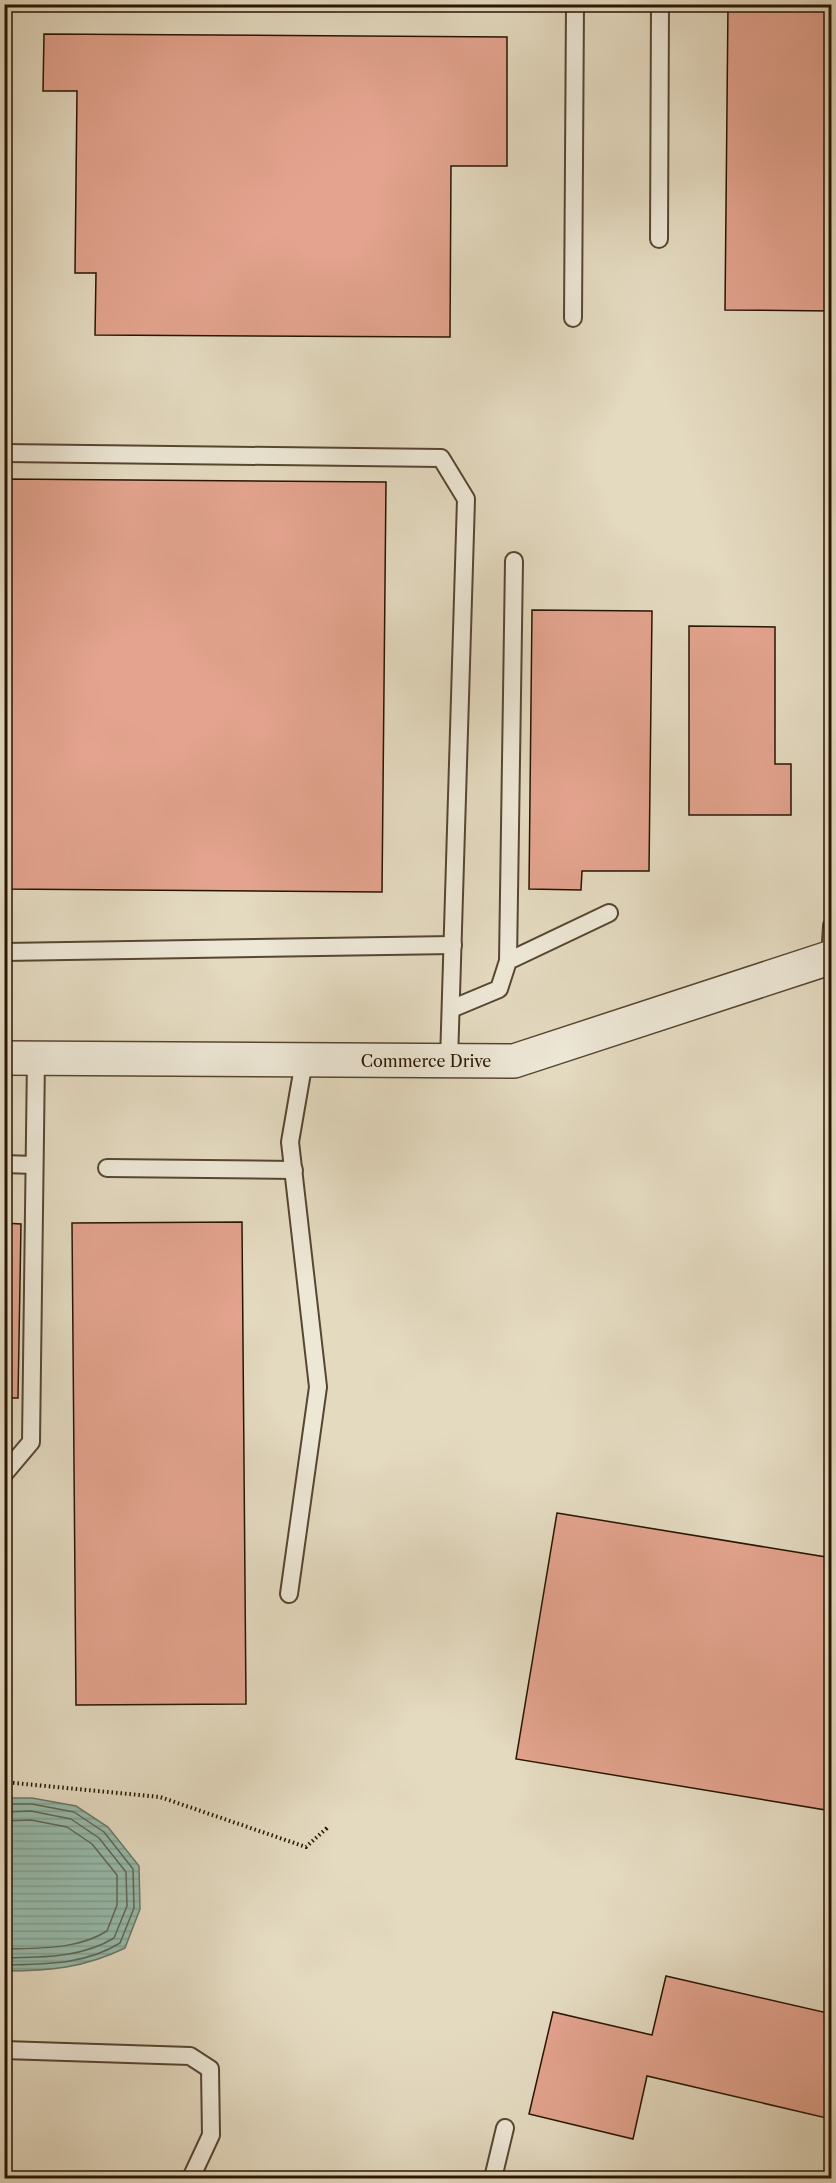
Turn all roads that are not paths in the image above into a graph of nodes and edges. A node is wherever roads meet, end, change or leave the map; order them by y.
1 (575, 4) edge
2 (660, 4) edge
3 (659, 239) dead end
4 (573, 318) dead end
5 (4, 453) edge
6 (514, 561) dead end
7 (609, 913) dead end
8 (831, 926) edge
9 (453, 945) junction
10 (4, 952) edge
11 (831, 957) edge
12 (508, 961) junction
13 (451, 1010) junction
14 (20, 1058) edge
15 (304, 1061) junction
16 (449, 1061) junction
17 (4, 1164) edge
18 (34, 1165) junction
19 (107, 1168) dead end
20 (294, 1170) junction
21 (4, 1474) edge
22 (289, 1594) dead end
23 (4, 2050) edge
24 (505, 2128) dead end
25 (191, 2178) edge
26 (493, 2178) edge

1 - 4 lane
2 - 3 lane
5 - 9 lane
6 - 12 lane
7 - 12 lane
8 - 11 lane
9 - 10 lane
9 - 13 lane
11 - 16 street, Commerce Drive
12 - 13 lane
13 - 16 lane
14 - 15 street, Commerce Drive
14 - 18 lane
15 - 16 street, Commerce Drive
15 - 20 lane
17 - 18 lane
18 - 21 lane
19 - 20 lane
20 - 22 lane
23 - 25 lane
24 - 26 lane

